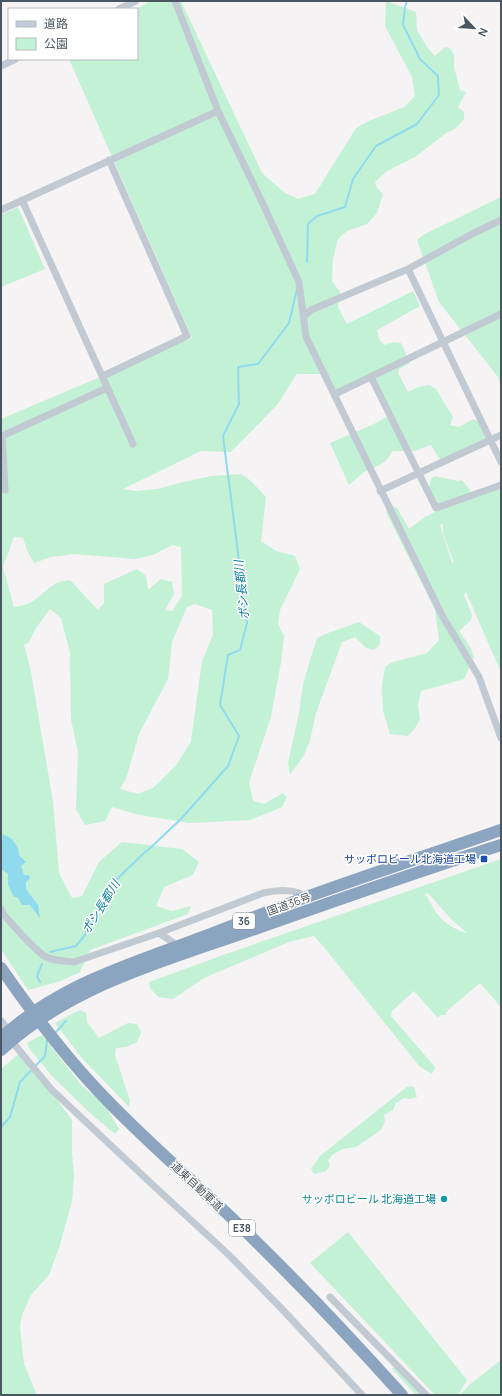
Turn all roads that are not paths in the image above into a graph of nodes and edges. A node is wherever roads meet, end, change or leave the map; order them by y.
1 (136, 1) edge
2 (175, 1) edge
3 (121, 8) edge
4 (14, 60) edge
5 (1, 66) edge
6 (218, 111) junction
7 (109, 160) junction
8 (22, 200) junction
9 (1, 210) edge
10 (501, 220) edge
11 (408, 269) junction
12 (501, 314) edge
13 (304, 316) junction
14 (443, 342) junction
15 (103, 376) junction
16 (371, 377) junction
17 (107, 388) junction
18 (335, 394) junction
19 (501, 435) edge
20 (490, 441) junction
21 (133, 444) dead end
22 (501, 462) edge
23 (419, 474) junction
24 (501, 485) edge
25 (5, 490) dead end
26 (380, 491) junction
27 (501, 738) edge
28 (501, 830) edge
29 (501, 844) edge
30 (302, 899) junction
31 (1, 909) edge
32 (159, 933) junction
33 (178, 946) junction
34 (1, 964) edge
35 (1, 968) edge
36 (15, 989) junction
37 (7, 1035) edge
38 (1, 1050) edge
39 (330, 1297) dead end
40 (362, 1395) edge
41 (402, 1395) edge
42 (426, 1395) edge

1 - 3 street
2 - 6 street
4 - 5 street
6 - 7 street
6 - 13 street
7 - 8 street
7 - 15 street
8 - 9 street
8 - 15 street
10 - 11 street
11 - 13 street
11 - 14 street
12 - 14 street
13 - 18 street
14 - 16 street
14 - 20 street
15 - 17 street
16 - 18 street
16 - 23 street
17 - 21 street
17 - 25 street
18 - 26 street
19 - 20 street
20 - 22 street
20 - 23 street
23 - 24 street
23 - 26 street
26 - 27 street
28 - 30 highway, 国道36号 / 36
29 - 37 highway, 国道36号 / 36
30 - 32 street
30 - 33 highway, 国道36号 / 36
31 - 32 street
32 - 33 street
33 - 37 highway, 国道36号 / 36
34 - 36 highway, 道東自動車道 / E38
35 - 36 highway, 道東自動車道 / E38
36 - 41 highway, 道東自動車道 / E38
37 - 38 highway, 国道36号 / 36
37 - 40 street
39 - 42 street

